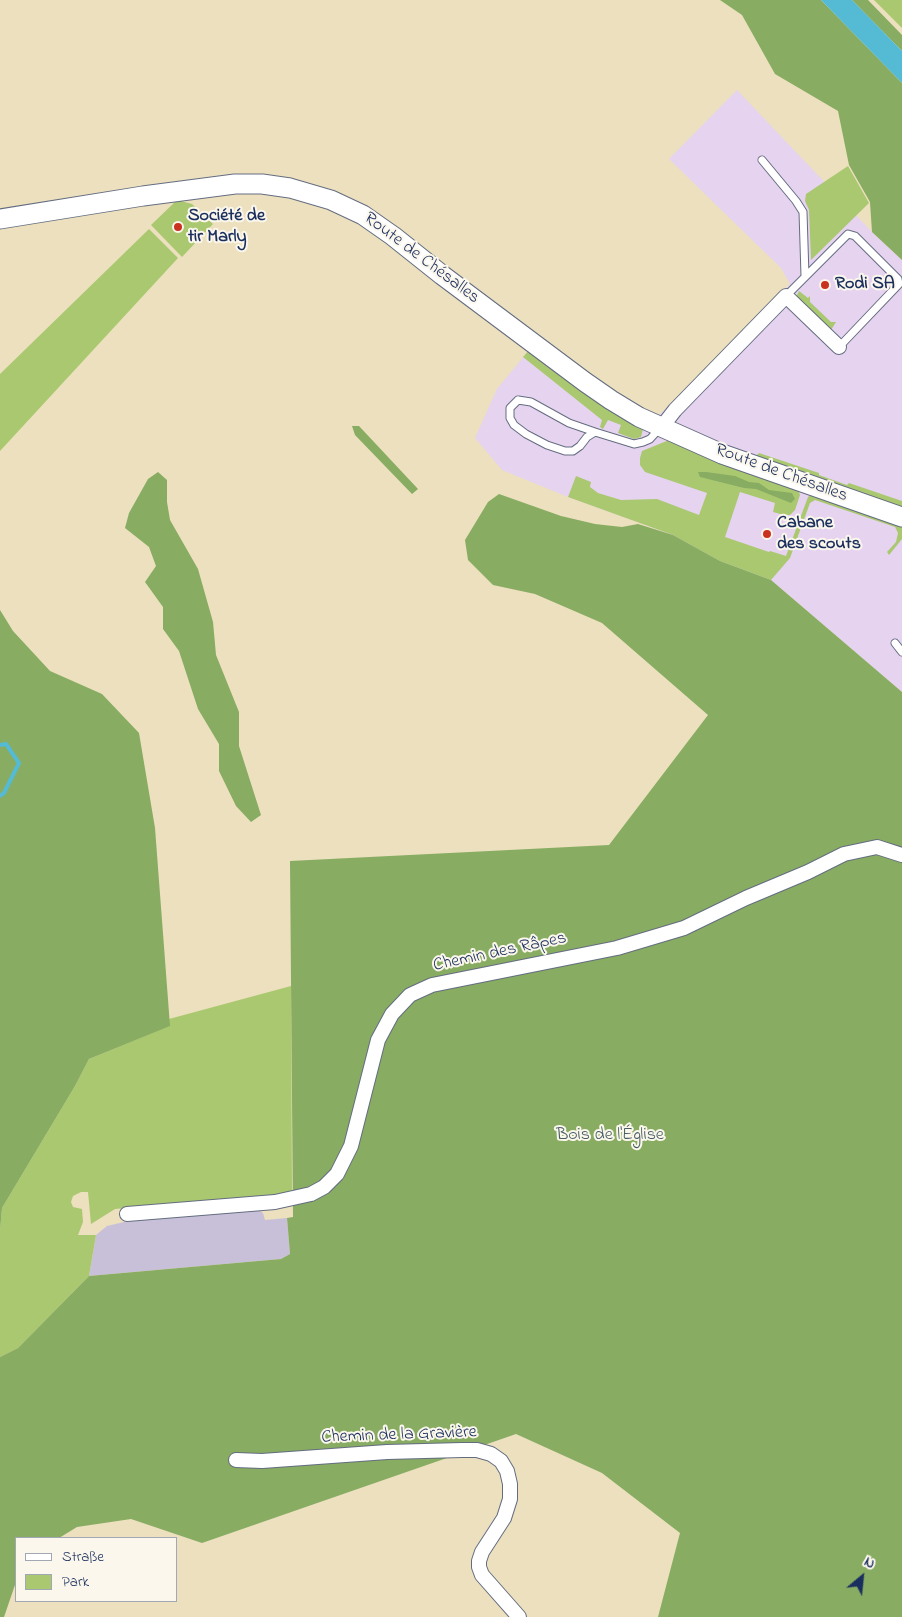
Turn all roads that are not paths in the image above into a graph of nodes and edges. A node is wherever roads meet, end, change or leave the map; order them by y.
1 (762, 160) dead end
2 (0, 219) edge
3 (805, 276) junction
4 (786, 296) junction
5 (838, 347) joint
6 (661, 428) junction
7 (595, 432) junction
8 (902, 517) edge
9 (895, 642) dead end
10 (902, 652) edge
11 (902, 855) edge
12 (126, 1214) dead end
13 (236, 1460) dead end
14 (519, 1617) edge

1 - 3 lane
2 - 6 street, Route de Chésalles
3 - 4 lane
3 - 5 lane
4 - 5 street
4 - 6 street
6 - 7 lane
6 - 8 street, Route de Chésalles
7 - 7 lane
9 - 10 lane
11 - 12 street, Chemin des Râpes
13 - 14 street, Chemin de la Gravière

